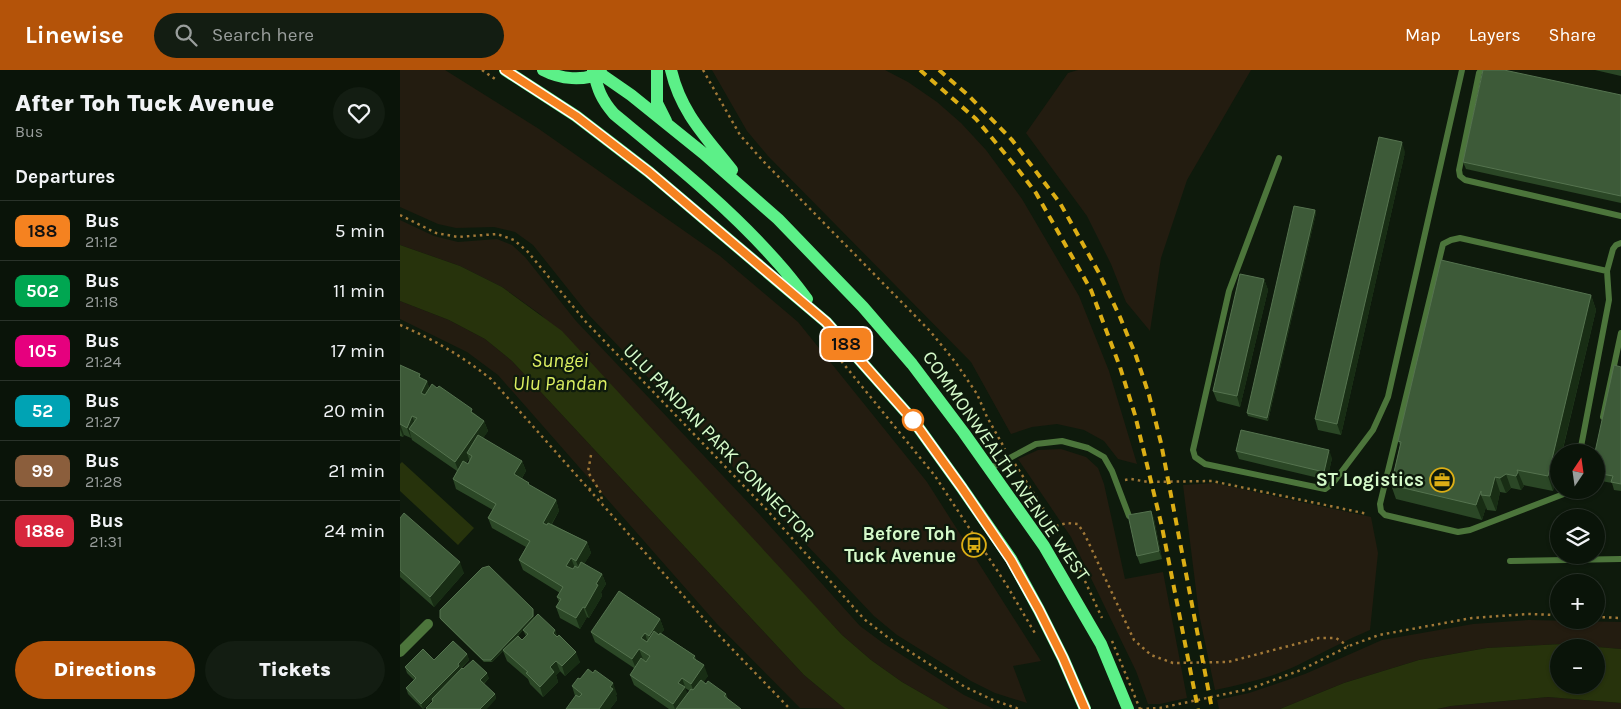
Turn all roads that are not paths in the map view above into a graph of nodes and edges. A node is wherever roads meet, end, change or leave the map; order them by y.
1 (543, 70) edge
2 (657, 70) edge
3 (670, 70) edge
4 (1462, 70) edge
5 (1481, 70) edge
6 (597, 72) edge
7 (502, 75) edge
8 (668, 125) junction
9 (1278, 158) dead end
10 (753, 196) junction
11 (1621, 216) edge
12 (1621, 243) edge
13 (1607, 271) junction
14 (826, 322) junction
15 (1621, 334) edge
16 (1601, 425) edge
17 (1582, 444) edge
18 (989, 469) junction
19 (1551, 499) edge
20 (1129, 516) edge
21 (1621, 559) edge
22 (1510, 561) dead end
23 (428, 624) dead end
24 (400, 652) edge
25 (1085, 709) edge
26 (1130, 709) edge

1 - 6 main road
2 - 8 main road
3 - 10 main road
4 - 9 lane
5 - 11 lane
6 - 8 main road, COMMONWEALTH AVENUE WEST
6 - 14 main road
7 - 14 main road
8 - 10 main road, COMMONWEALTH AVENUE WEST
10 - 18 main road, COMMONWEALTH AVENUE WEST
12 - 13 lane
13 - 17 lane
13 - 19 lane
14 - 25 main road
15 - 16 lane
18 - 20 lane
18 - 26 main road, COMMONWEALTH AVENUE WEST
21 - 22 lane
23 - 24 street

